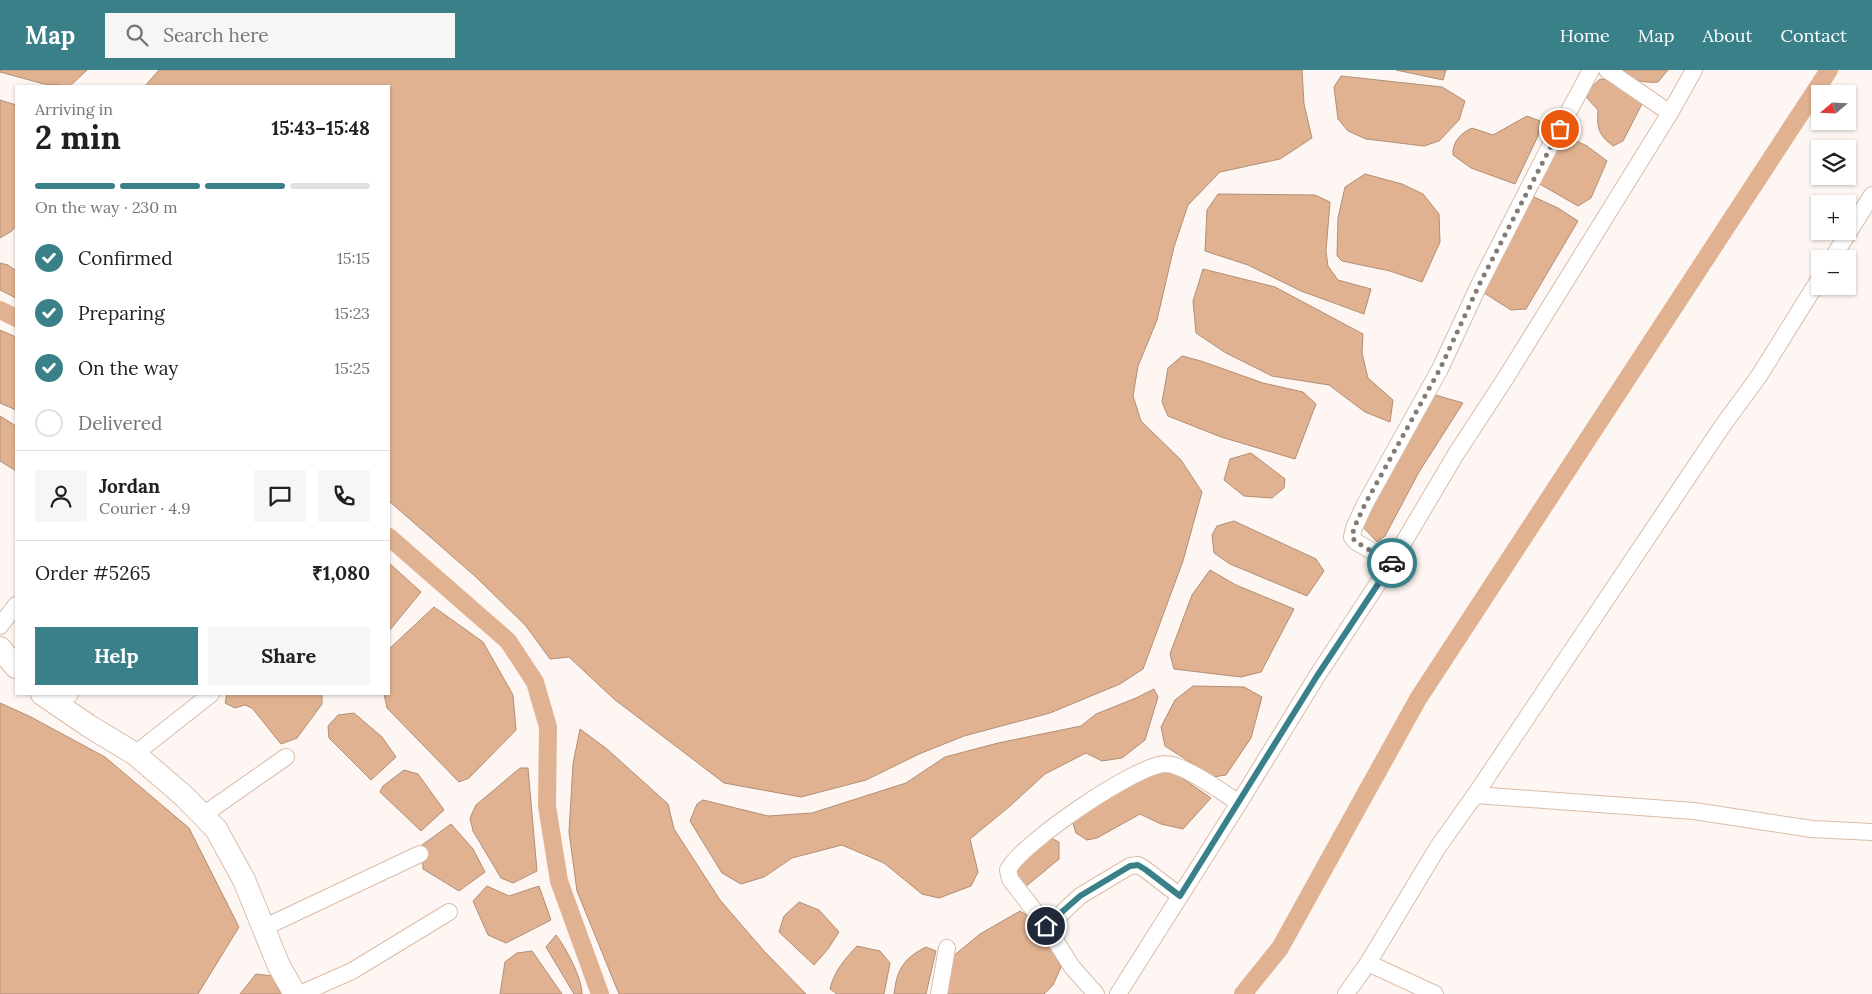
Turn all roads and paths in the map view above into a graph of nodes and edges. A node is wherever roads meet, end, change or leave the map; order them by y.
1 (1591, 70) edge
2 (1607, 70) edge
3 (1694, 70) edge
4 (1670, 113) junction
5 (1872, 195) edge
6 (1838, 250) edge
7 (1811, 293) edge
8 (1392, 562) junction
9 (15, 606) edge
10 (0, 626) edge
11 (0, 648) edge
12 (15, 666) edge
13 (210, 695) edge
14 (57, 698) edge
15 (135, 754) junction
16 (286, 757) dead end
17 (1475, 795) junction
18 (1239, 803) junction
19 (204, 815) junction
20 (1872, 832) edge
21 (420, 854) dead end
22 (1180, 896) junction
23 (449, 912) dead end
24 (1046, 926) junction
25 (263, 928) junction
26 (947, 948) dead end
27 (1368, 963) junction
28 (295, 994) edge
29 (300, 994) edge
30 (939, 994) edge
31 (1096, 994) edge
32 (1118, 994) edge
33 (1346, 994) edge
34 (1434, 994) edge

1 - 8 street
2 - 4 street
3 - 4 street
4 - 8 street
5 - 6 street
7 - 17 street
8 - 18 street
9 - 10 street
11 - 12 street
13 - 15 street
14 - 15 street
15 - 19 street
16 - 19 street
17 - 20 street
17 - 27 street
18 - 22 street
18 - 24 street
19 - 25 street
21 - 25 street
22 - 24 street
22 - 32 street
23 - 29 street
24 - 31 street
25 - 28 street
26 - 30 street
27 - 33 street
27 - 34 street

